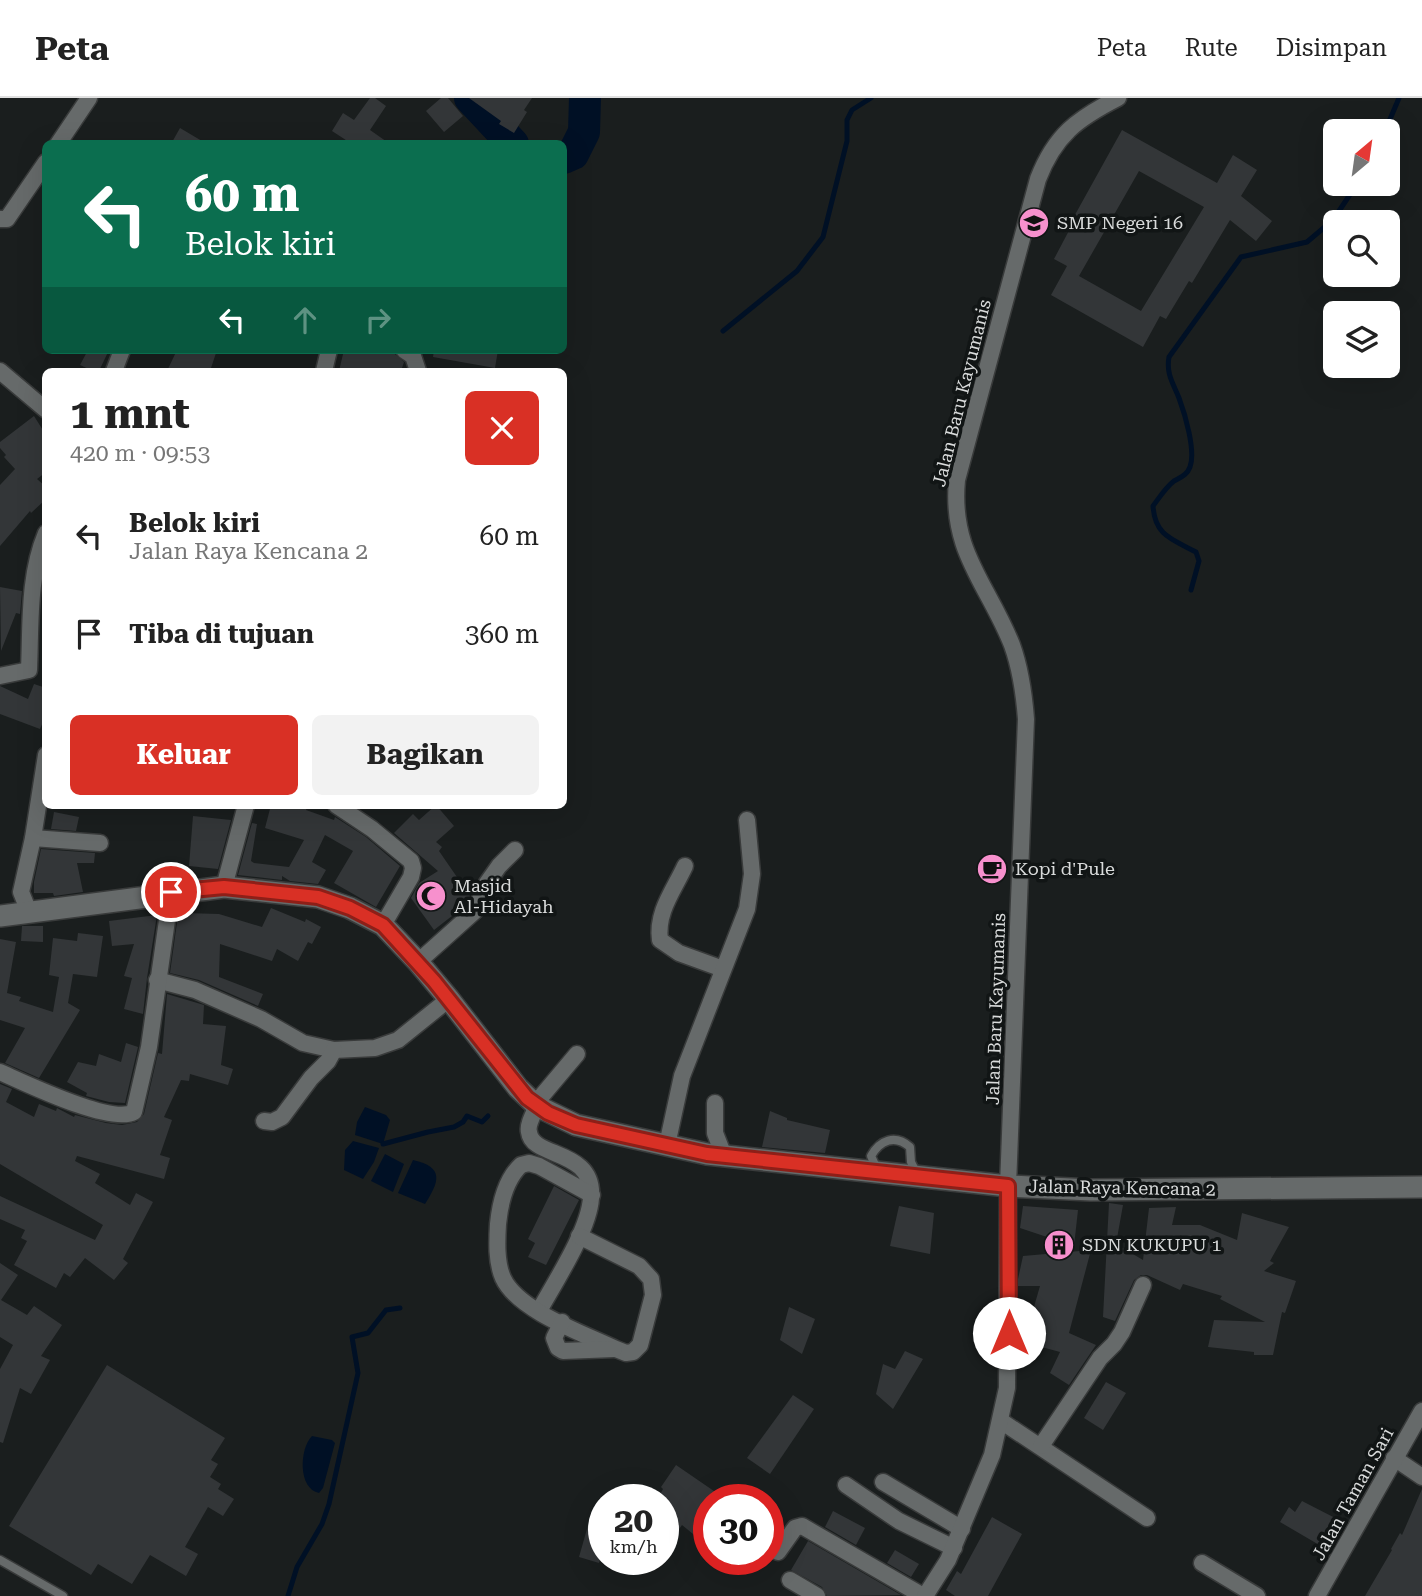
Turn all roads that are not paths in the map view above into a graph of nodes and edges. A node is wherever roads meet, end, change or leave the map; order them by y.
1 (89, 98) edge
2 (1118, 98) edge
3 (61, 140) edge
4 (42, 168) edge
5 (0, 219) edge
6 (0, 371) edge
7 (42, 407) edge
8 (42, 545) edge
9 (29, 670) junction
10 (42, 671) edge
11 (0, 676) edge
12 (42, 781) edge
13 (245, 809) edge
14 (342, 809) edge
15 (747, 820) dead end
16 (33, 838) junction
17 (100, 843) dead end
18 (515, 849) dead end
19 (685, 866) dead end
20 (224, 887) junction
21 (171, 892) junction
22 (29, 912) junction
23 (0, 916) edge
24 (383, 925) junction
25 (418, 962) junction
26 (723, 970) junction
27 (156, 980) junction
28 (449, 999) junction
29 (334, 1050) junction
30 (577, 1054) dead end
31 (0, 1072) edge
32 (715, 1103) dead end
33 (540, 1108) junction
34 (264, 1121) dead end
35 (667, 1145) junction
36 (724, 1156) junction
37 (878, 1172) junction
38 (918, 1177) junction
39 (1008, 1186) junction
40 (1422, 1187) edge
41 (592, 1195) junction
42 (579, 1236) junction
43 (1143, 1285) dead end
44 (539, 1311) junction
45 (562, 1322) junction
46 (617, 1349) junction
47 (1422, 1411) edge
48 (1002, 1421) junction
49 (1041, 1446) junction
50 (1394, 1458) junction
51 (1422, 1477) edge
52 (883, 1482) dead end
53 (846, 1485) dead end
54 (1147, 1518) dead end
55 (962, 1529) junction
56 (784, 1544) edge
57 (954, 1548) junction
58 (0, 1560) edge
59 (1202, 1563) dead end
60 (790, 1580) dead end
61 (63, 1596) edge
62 (817, 1596) edge
63 (924, 1596) edge
64 (1257, 1596) edge
65 (1317, 1596) edge

1 - 3 street
2 - 39 street, Jalan Baru Kayumanis
4 - 5 street
6 - 7 street
8 - 9 street
9 - 10 street
9 - 11 street
12 - 16 street
13 - 20 street
14 - 24 street
15 - 26 street
16 - 17 street
16 - 22 street
18 - 25 street
19 - 26 street
20 - 21 street, Jalan Raya Kencana 2
20 - 24 street, Jalan Raya Kencana 2
21 - 22 street, Jalan Raya Kencana 2
21 - 27 street
22 - 23 street, Jalan Raya Kencana 2
24 - 25 street, Jalan Raya Kencana 2
25 - 28 street, Jalan Raya Kencana 2
26 - 35 street
27 - 29 street
27 - 31 street
28 - 29 street
28 - 33 street, Jalan Raya Kencana 2
29 - 34 street
30 - 33 street
32 - 36 street
33 - 35 street, Jalan Raya Kencana 2
33 - 41 street
35 - 36 street, Jalan Raya Kencana 2
36 - 37 street, Jalan Raya Kencana 2
37 - 38 street, Jalan Raya Kencana 2
37 - 38 lane
38 - 39 street, Jalan Raya Kencana 2
39 - 40 street, Jalan Raya Kencana 2
39 - 48 street, Jalan Baru Kayumanis
41 - 42 street
41 - 44 street
42 - 44 street
42 - 46 street
43 - 49 street
44 - 45 street
45 - 46 street
45 - 46 street
47 - 50 street, Jalan Taman Sari
48 - 49 street
48 - 55 street, Jalan Baru Kayumanis
49 - 54 street
50 - 51 street
50 - 65 street, Jalan Taman Sari
52 - 55 street
53 - 57 street
55 - 57 street, Jalan Baru Kayumanis
56 - 63 street
57 - 63 street, Jalan Baru Kayumanis
58 - 61 lane
59 - 64 street
60 - 62 street

